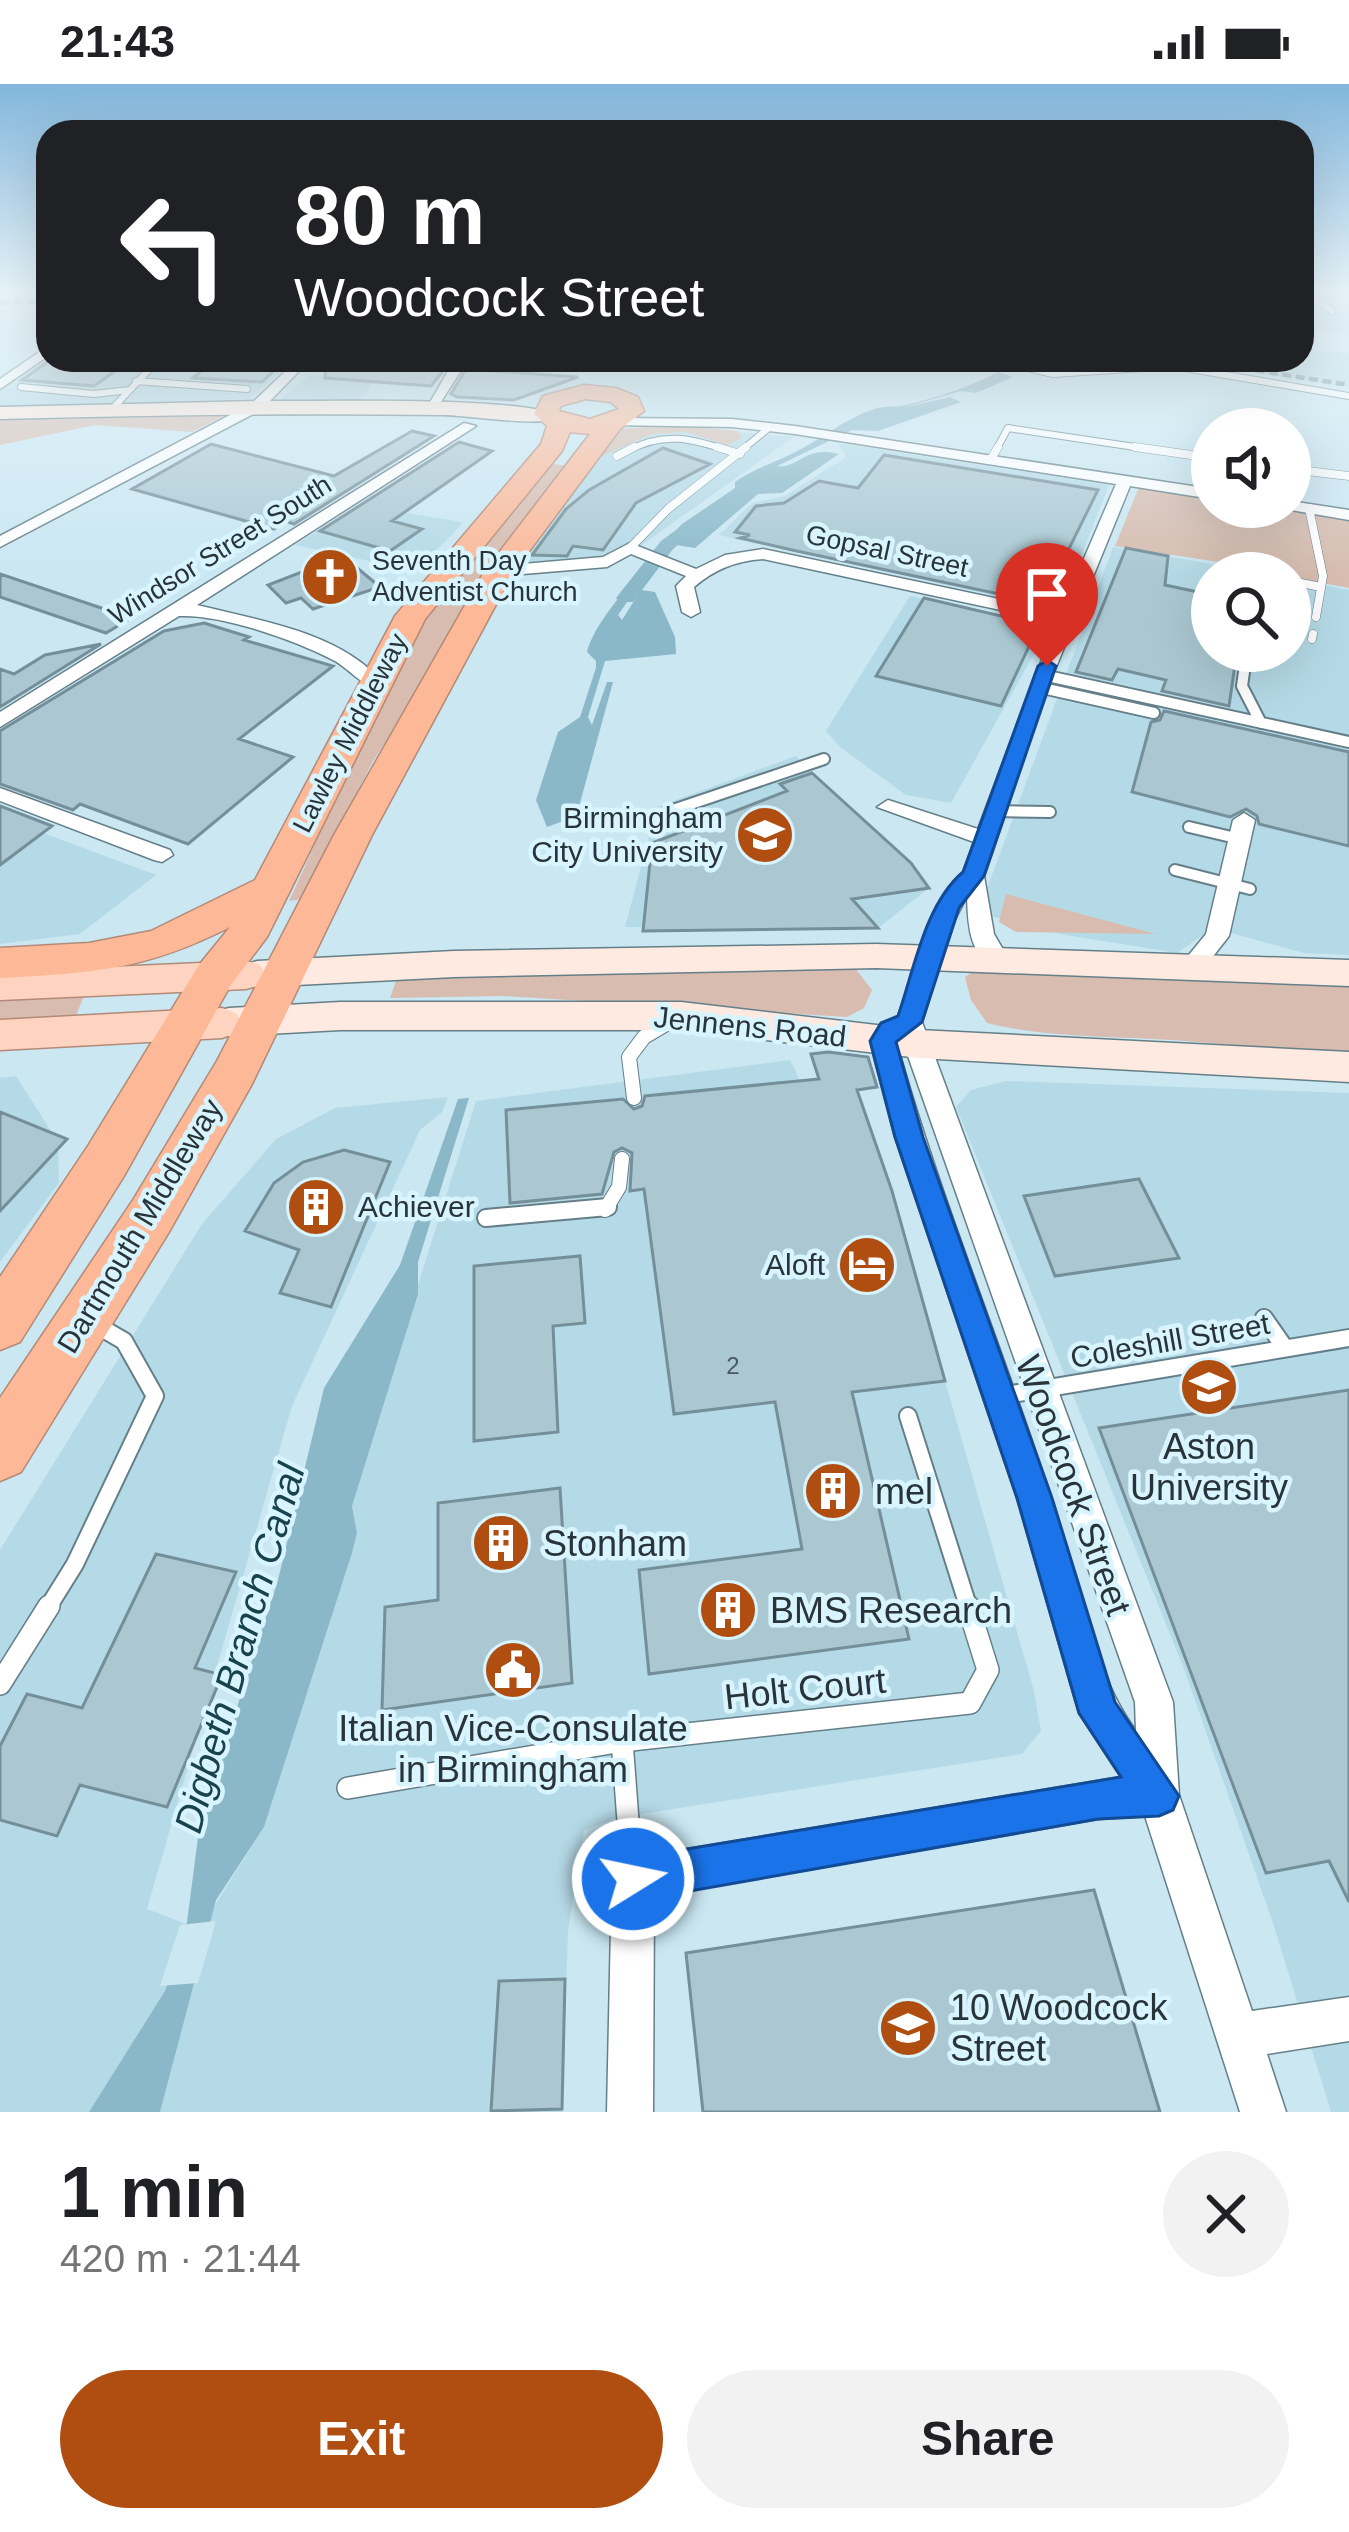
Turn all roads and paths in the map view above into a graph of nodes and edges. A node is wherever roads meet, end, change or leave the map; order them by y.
1 (21, 388) dead end
2 (181, 388) edge
3 (266, 388) edge
4 (444, 388) edge
5 (575, 388) edge
6 (604, 388) edge
7 (1300, 388) edge
8 (129, 390) joint
9 (1349, 396) edge
10 (252, 398) junction
11 (113, 408) junction
12 (430, 408) junction
13 (556, 408) junction
14 (618, 411) junction
15 (0, 413) edge
16 (476, 418) junction
17 (732, 423) junction
18 (770, 427) junction
19 (740, 454) junction
20 (1191, 455) edge
21 (617, 456) dead end
22 (991, 459) junction
23 (1311, 471) edge
24 (1349, 476) edge
25 (1125, 481) junction
26 (1191, 491) edge
27 (1311, 508) edge
28 (1349, 515) edge
29 (1310, 528) edge
30 (0, 542) edge
31 (630, 548) junction
32 (523, 569) dead end
33 (697, 575) junction
34 (1311, 585) edge
35 (1321, 587) junction
36 (174, 611) junction
37 (691, 612) dead end
38 (1316, 617) dead end
39 (1067, 619) junction
40 (390, 651) junction
41 (336, 653) junction
42 (1244, 672) edge
43 (1041, 681) junction
44 (374, 682) junction
45 (1154, 713) dead end
46 (0, 722) edge
47 (1261, 723) junction
48 (1349, 742) edge
49 (824, 758) dead end
50 (0, 794) edge
51 (888, 807) dead end
52 (994, 811) junction
53 (668, 812) dead end
54 (1050, 812) dead end
55 (1189, 826) dead end
56 (1242, 830) joint
57 (984, 838) junction
58 (162, 855) dead end
59 (1175, 870) dead end
60 (973, 876) junction
61 (268, 890) junction
62 (1239, 891) junction
63 (1217, 936) junction
64 (959, 954) junction
65 (0, 963) edge
66 (1191, 967) junction
67 (1252, 971) junction
68 (1349, 973) edge
69 (0, 986) edge
70 (236, 999) junction
71 (681, 1016) junction
72 (0, 1035) edge
73 (904, 1036) junction
74 (1349, 1067) edge
75 (634, 1098) dead end
76 (622, 1159) dead end
77 (486, 1218) dead end
78 (86, 1318) junction
79 (1264, 1318) dead end
80 (0, 1324) edge
81 (1349, 1338) edge
82 (1285, 1348) junction
83 (1039, 1392) junction
84 (1000, 1396) junction
85 (908, 1416) dead end
86 (0, 1451) edge
87 (0, 1684) edge
88 (622, 1741) junction
89 (348, 1788) dead end
90 (1159, 1796) junction
91 (633, 1879) junction
92 (1349, 2019) edge
93 (1240, 2036) junction
94 (630, 2112) edge
95 (1263, 2112) edge

1 - 8 lane
2 - 10 lane
3 - 10 street
4 - 12 street
5 - 13 highway, Lawley Middleway
6 - 14 highway, Lawley Middleway
7 - 9 lane
8 - 11 lane
10 - 11 main road
10 - 12 main road
10 - 30 street
11 - 15 main road
12 - 16 main road
13 - 14 highway
13 - 16 main road
13 - 40 highway, Lawley Middleway
14 - 17 street
14 - 17 street
14 - 70 highway, Lawley Middleway
16 - 36 street, Windsor Street South
17 - 18 street
18 - 19 lane
18 - 22 street
19 - 21 lane
19 - 31 lane
20 - 22 lane
22 - 25 street
23 - 24 lane
25 - 26 street
25 - 39 street
27 - 28 street
29 - 35 lane
31 - 32 street
31 - 33 street
33 - 37 street
33 - 39 street, Gopsal Street
34 - 35 lane
35 - 38 lane
36 - 41 street
36 - 46 street, Windsor Street South
39 - 43 street
40 - 41 street
40 - 44 highway, Lawley Middleway
41 - 44 street
42 - 47 lane
43 - 45 lane
43 - 47 lane
43 - 52 street
44 - 61 highway, Lawley Middleway
47 - 48 lane
49 - 53 lane
50 - 58 street
51 - 57 street
52 - 54 lane
52 - 57 street
55 - 56 lane
56 - 62 street
57 - 60 street
59 - 62 lane
60 - 64 street
60 - 64 street
61 - 65 highway
61 - 70 highway, Lawley Middleway
62 - 63 street
63 - 66 street
63 - 67 street
64 - 66 main road, Jennens Road
64 - 70 main road, Jennens Road
64 - 73 street
66 - 67 main road, Jennens Road
67 - 68 main road, Jennens Road
69 - 70 main road
70 - 71 main road, Jennens Road
70 - 72 main road
70 - 78 highway, Dartmouth Middleway
70 - 80 highway, Dartmouth Middleway
71 - 73 main road, Jennens Road
71 - 75 lane
73 - 74 main road, Jennens Road
73 - 83 street, Woodcock Street
73 - 84 street, Woodcock Street
76 - 77 lane
78 - 86 highway, Dartmouth Middleway
78 - 87 lane
79 - 82 lane
81 - 82 lane, Coleshill Street
82 - 83 lane, Coleshill Street
83 - 84 lane, Coleshill Street
83 - 90 street, Woodcock Street
84 - 90 street, Woodcock Street
85 - 88 lane, Holt Court
88 - 89 lane, Holt Court
88 - 91 lane
90 - 91 street
90 - 93 street, Woodcock Street
91 - 94 street
92 - 93 street
93 - 95 street, Woodcock Street

